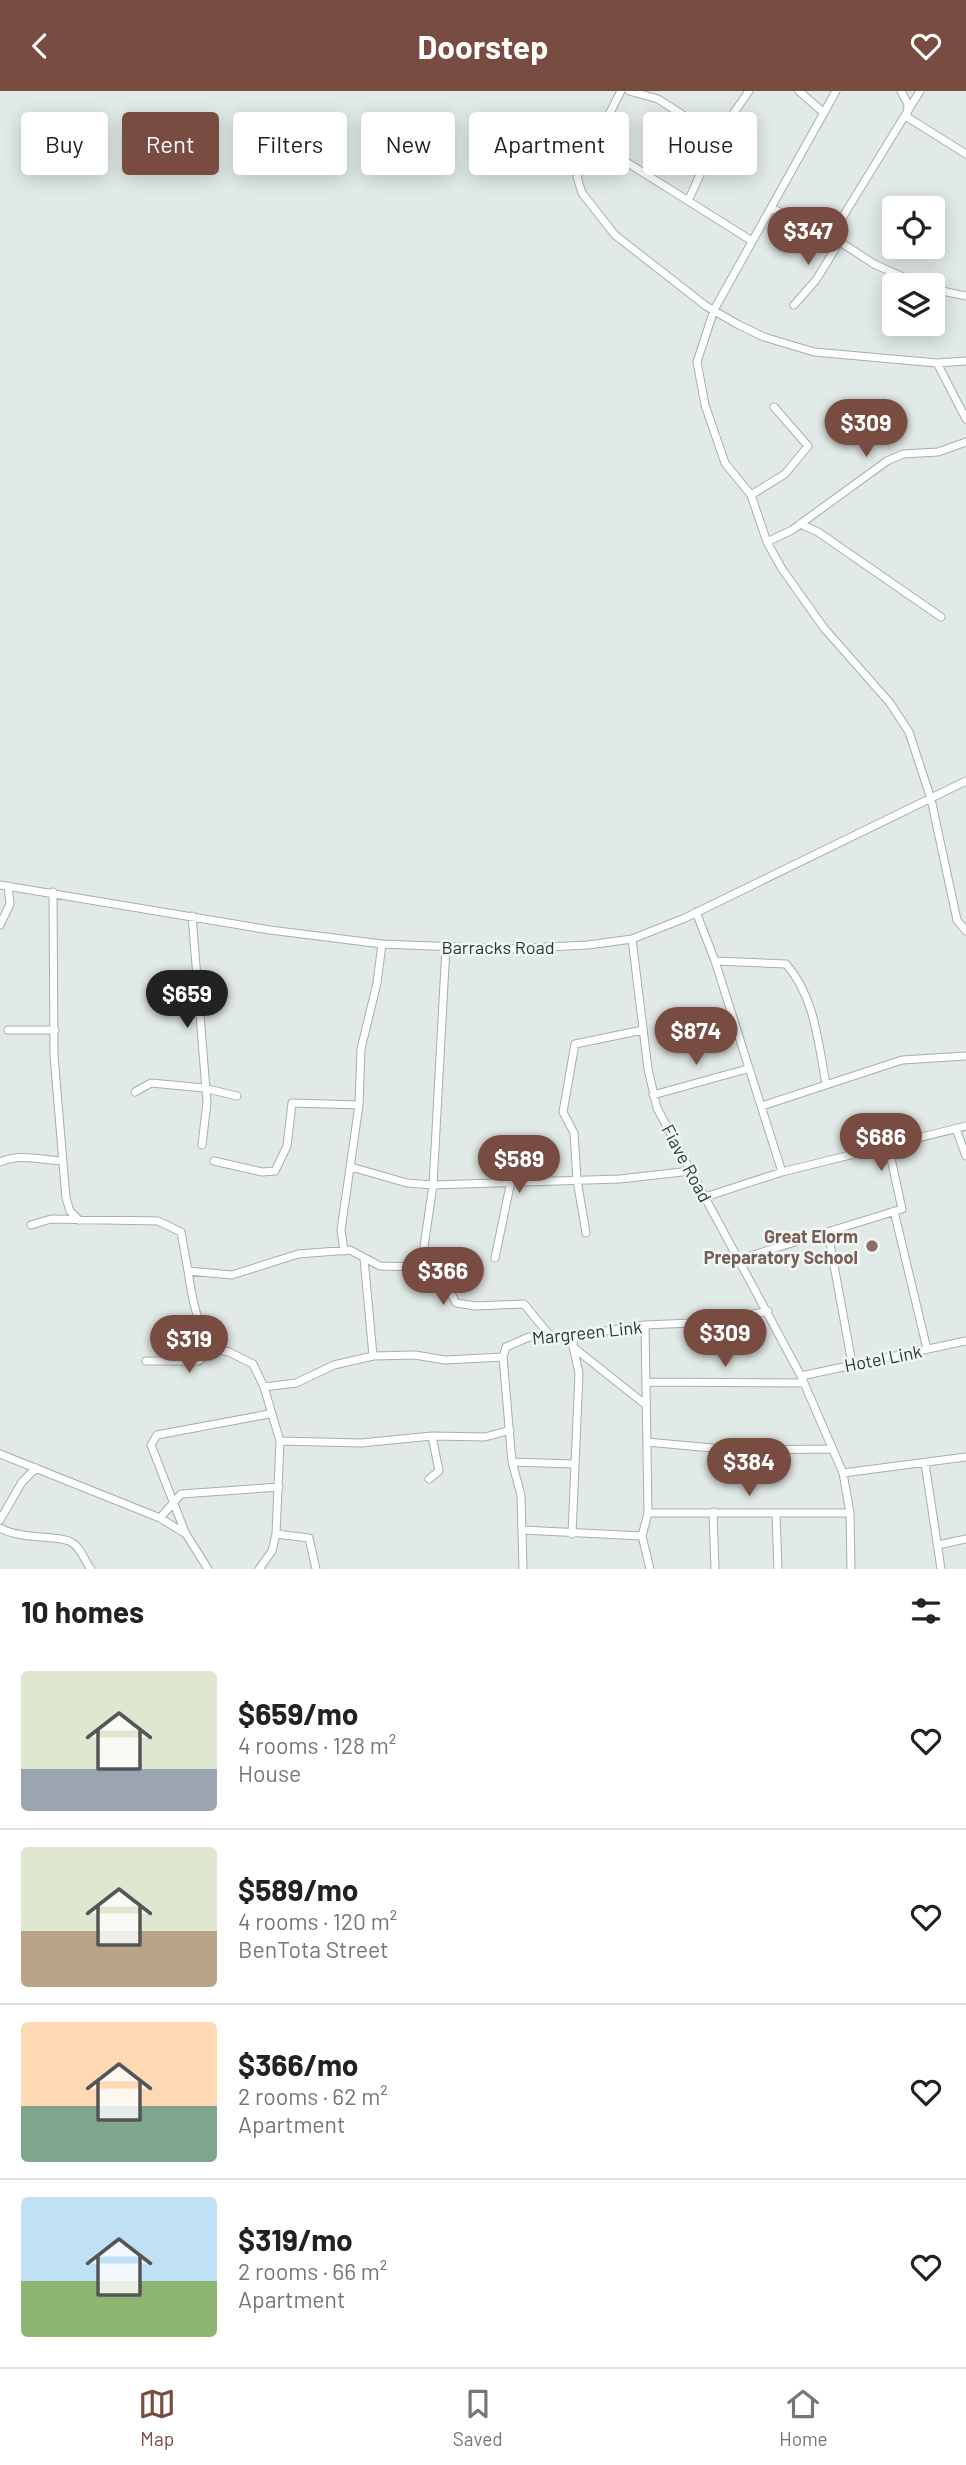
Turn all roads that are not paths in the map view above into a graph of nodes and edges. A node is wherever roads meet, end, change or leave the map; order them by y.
1 (621, 91) edge
2 (629, 91) edge
3 (662, 91) edge
4 (749, 91) edge
5 (800, 91) edge
6 (836, 91) edge
7 (901, 91) edge
8 (920, 91) edge
9 (659, 99) junction
10 (610, 112) edge
11 (679, 112) edge
12 (734, 112) edge
13 (824, 113) junction
14 (907, 117) junction
15 (966, 154) edge
16 (629, 163) edge
17 (578, 175) edge
18 (700, 175) edge
19 (689, 199) junction
20 (771, 208) junction
21 (831, 236) junction
22 (752, 241) junction
23 (840, 241) junction
24 (894, 273) edge
25 (945, 292) edge
26 (966, 296) edge
27 (794, 305) dead end
28 (714, 310) junction
29 (966, 361) edge
30 (937, 363) junction
31 (774, 407) dead end
32 (966, 419) edge
33 (966, 442) edge
34 (751, 495) junction
35 (800, 524) junction
36 (767, 542) junction
37 (941, 617) dead end
38 (966, 782) edge
39 (931, 799) junction
40 (4, 885) edge
41 (52, 892) junction
42 (696, 912) junction
43 (192, 916) junction
44 (0, 925) edge
45 (966, 932) edge
46 (632, 939) junction
47 (382, 944) junction
48 (446, 947) junction
49 (715, 961) junction
50 (8, 1030) dead end
51 (55, 1030) junction
52 (643, 1030) junction
53 (966, 1056) edge
54 (747, 1069) junction
55 (826, 1084) junction
56 (204, 1088) junction
57 (135, 1092) dead end
58 (653, 1095) junction
59 (237, 1096) dead end
60 (359, 1105) junction
61 (762, 1106) junction
62 (966, 1126) edge
63 (956, 1129) junction
64 (202, 1145) dead end
65 (888, 1145) junction
66 (966, 1156) edge
67 (63, 1161) junction
68 (214, 1161) dead end
69 (0, 1162) edge
70 (351, 1167) junction
71 (691, 1171) junction
72 (782, 1172) junction
73 (577, 1180) junction
74 (511, 1181) junction
75 (433, 1185) junction
76 (705, 1197) junction
77 (894, 1211) junction
78 (79, 1220) junction
79 (31, 1226) dead end
80 (586, 1233) dead end
81 (828, 1233) junction
82 (344, 1251) junction
83 (364, 1258) junction
84 (495, 1258) dead end
85 (740, 1259) junction
86 (421, 1266) junction
87 (188, 1271) junction
88 (768, 1311) junction
89 (645, 1325) junction
90 (574, 1335) junction
91 (551, 1337) junction
92 (966, 1341) edge
93 (573, 1347) junction
94 (211, 1349) junction
95 (927, 1349) junction
96 (373, 1356) junction
97 (503, 1357) junction
98 (146, 1361) dead end
99 (852, 1363) junction
100 (802, 1380) junction
101 (646, 1382) junction
102 (264, 1387) junction
103 (646, 1405) junction
104 (270, 1414) junction
105 (510, 1430) junction
106 (432, 1436) junction
107 (280, 1441) junction
108 (647, 1442) junction
109 (831, 1449) junction
110 (0, 1454) edge
111 (966, 1457) edge
112 (512, 1462) junction
113 (925, 1463) junction
114 (573, 1464) junction
115 (36, 1468) junction
116 (844, 1473) junction
117 (429, 1479) dead end
118 (279, 1487) junction
119 (171, 1502) junction
120 (713, 1512) junction
121 (648, 1513) junction
122 (776, 1513) junction
123 (850, 1513) junction
124 (160, 1518) junction
125 (0, 1520) edge
126 (0, 1528) edge
127 (522, 1529) junction
128 (186, 1534) junction
129 (276, 1534) junction
130 (572, 1534) junction
131 (642, 1536) junction
132 (966, 1539) edge
133 (938, 1545) junction
134 (91, 1569) edge
135 (208, 1569) edge
136 (259, 1569) edge
137 (316, 1569) edge
138 (523, 1569) edge
139 (650, 1569) edge
140 (715, 1569) edge
141 (778, 1569) edge
142 (851, 1569) edge
143 (941, 1569) edge

1 - 10 street
2 - 9 street
3 - 9 street
4 - 12 street
5 - 13 street
6 - 13 street
7 - 14 street
8 - 14 street
9 - 11 street
13 - 20 street
14 - 15 street
14 - 21 street
16 - 19 street
17 - 28 street
18 - 19 street
19 - 22 street
20 - 21 street
20 - 22 street
21 - 23 street
22 - 28 street
23 - 24 street
23 - 27 street
25 - 26 street
28 - 30 street
28 - 34 street
29 - 30 street
30 - 32 street
31 - 34 street
33 - 35 street
34 - 36 street
35 - 36 street
35 - 37 street
36 - 39 street
38 - 39 street, Barracks Road
39 - 42 street, Barracks Road
39 - 45 street
40 - 41 street, Barracks Road
40 - 44 street
41 - 43 street, Barracks Road
41 - 51 street
42 - 46 street, Barracks Road
42 - 49 street
43 - 47 street, Barracks Road
43 - 56 street
46 - 48 street, Barracks Road
46 - 52 street, Fiave Road
47 - 48 street, Barracks Road
47 - 60 street
48 - 75 street
49 - 54 street
49 - 55 street
50 - 51 street
51 - 67 street
52 - 58 street, Fiave Road
52 - 73 street
53 - 55 street
54 - 58 street
54 - 61 street
55 - 61 street
56 - 57 street
56 - 59 street
56 - 64 street
58 - 71 street, Fiave Road
60 - 68 street
60 - 70 street
61 - 72 street
62 - 63 street
63 - 65 street
63 - 66 street
65 - 72 street
65 - 77 street
67 - 69 street
67 - 78 street
70 - 75 street
70 - 82 street
71 - 73 street
71 - 76 street, Fiave Road
72 - 76 street
73 - 74 street
73 - 80 street
74 - 75 street
74 - 84 street
75 - 86 street
76 - 85 street, Fiave Road
77 - 81 street
77 - 95 street
78 - 79 street
78 - 87 street
81 - 85 street
81 - 99 street
82 - 83 street
82 - 87 street
83 - 86 street
83 - 96 street
85 - 88 street, Fiave Road
86 - 91 street
87 - 94 street
88 - 89 street, Margreen Link
88 - 100 street, Fiave Road
89 - 90 street, Margreen Link
89 - 101 street
90 - 91 street, Margreen Link
90 - 93 street
91 - 97 street, Margreen Link
92 - 95 street, Hotel Link
93 - 103 street
93 - 114 street
94 - 98 street
94 - 102 street
95 - 99 street, Hotel Link
96 - 97 street
96 - 102 street
97 - 105 street
99 - 100 street, Hotel Link
100 - 101 street, Hotel Link
100 - 109 street, Fiave Road
101 - 103 street
102 - 104 street
103 - 108 street
104 - 107 street
104 - 119 street
105 - 106 street
105 - 112 street
106 - 107 street
106 - 117 street
107 - 118 street
108 - 109 street
108 - 121 street
109 - 116 street, Fiave Road
110 - 115 street
111 - 113 street
112 - 114 street
112 - 127 street
113 - 116 street
113 - 133 street
114 - 130 street
115 - 124 street
115 - 125 street
116 - 123 street, Fiave Road
118 - 119 street
118 - 129 street
119 - 124 street
119 - 128 street
120 - 121 street
120 - 122 street
120 - 140 street
121 - 131 street
122 - 123 street
122 - 141 street
123 - 142 street, Fiave Road
124 - 128 street
126 - 134 street
127 - 130 street
127 - 138 street
128 - 135 street
129 - 136 street
129 - 137 street
130 - 131 street
131 - 139 street
132 - 133 street
133 - 143 street

